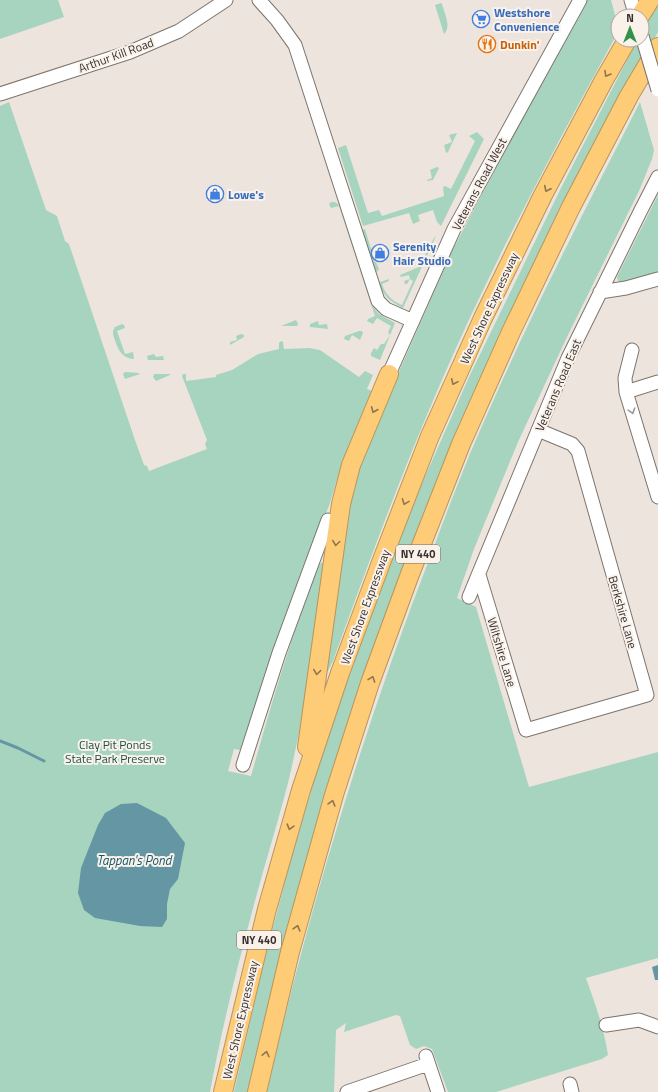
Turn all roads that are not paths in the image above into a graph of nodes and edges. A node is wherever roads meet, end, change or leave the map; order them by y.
1 (226, 0) edge
2 (259, 0) edge
3 (274, 0) edge
4 (580, 0) edge
5 (277, 20) junction
6 (658, 47) edge
7 (622, 48) edge
8 (646, 48) edge
9 (658, 90) edge
10 (0, 94) edge
11 (658, 177) edge
12 (658, 279) edge
13 (600, 292) junction
14 (413, 321) junction
15 (632, 350) dead end
16 (389, 374) joint
17 (658, 382) edge
18 (626, 392) junction
19 (538, 430) junction
20 (658, 497) edge
21 (328, 520) dead end
22 (478, 575) junction
23 (469, 597) dead end
24 (526, 730) joint
25 (243, 765) dead end
26 (301, 790) junction
27 (606, 1025) dead end
28 (658, 1027) edge
29 (223, 1092) edge
30 (257, 1092) edge
31 (347, 1092) edge
32 (438, 1092) edge

1 - 10 street, Arthur Kill Road
2 - 5 street
3 - 5 street
4 - 14 street, Veterans Road West
5 - 14 street
30 -> 6 highway, NY 440
7 -> 26 highway, West Shore Expressway / NY 440
8 - 9 street, bridge
11 - 13 street, Veterans Road East
12 - 13 street
13 - 19 street, Veterans Road East
14 - 16 street, Veterans Road West
15 - 18 street
16 -> 26 highway
17 - 18 street
18 -> 20 street
19 - 22 street, Veterans Road East
19 - 24 street, Berkshire Lane
21 - 25 street
22 - 23 street, Veterans Road East
22 - 24 street, Wiltshire Lane
26 -> 29 highway, West Shore Expressway / NY 440
27 - 28 street
31 - 32 street

